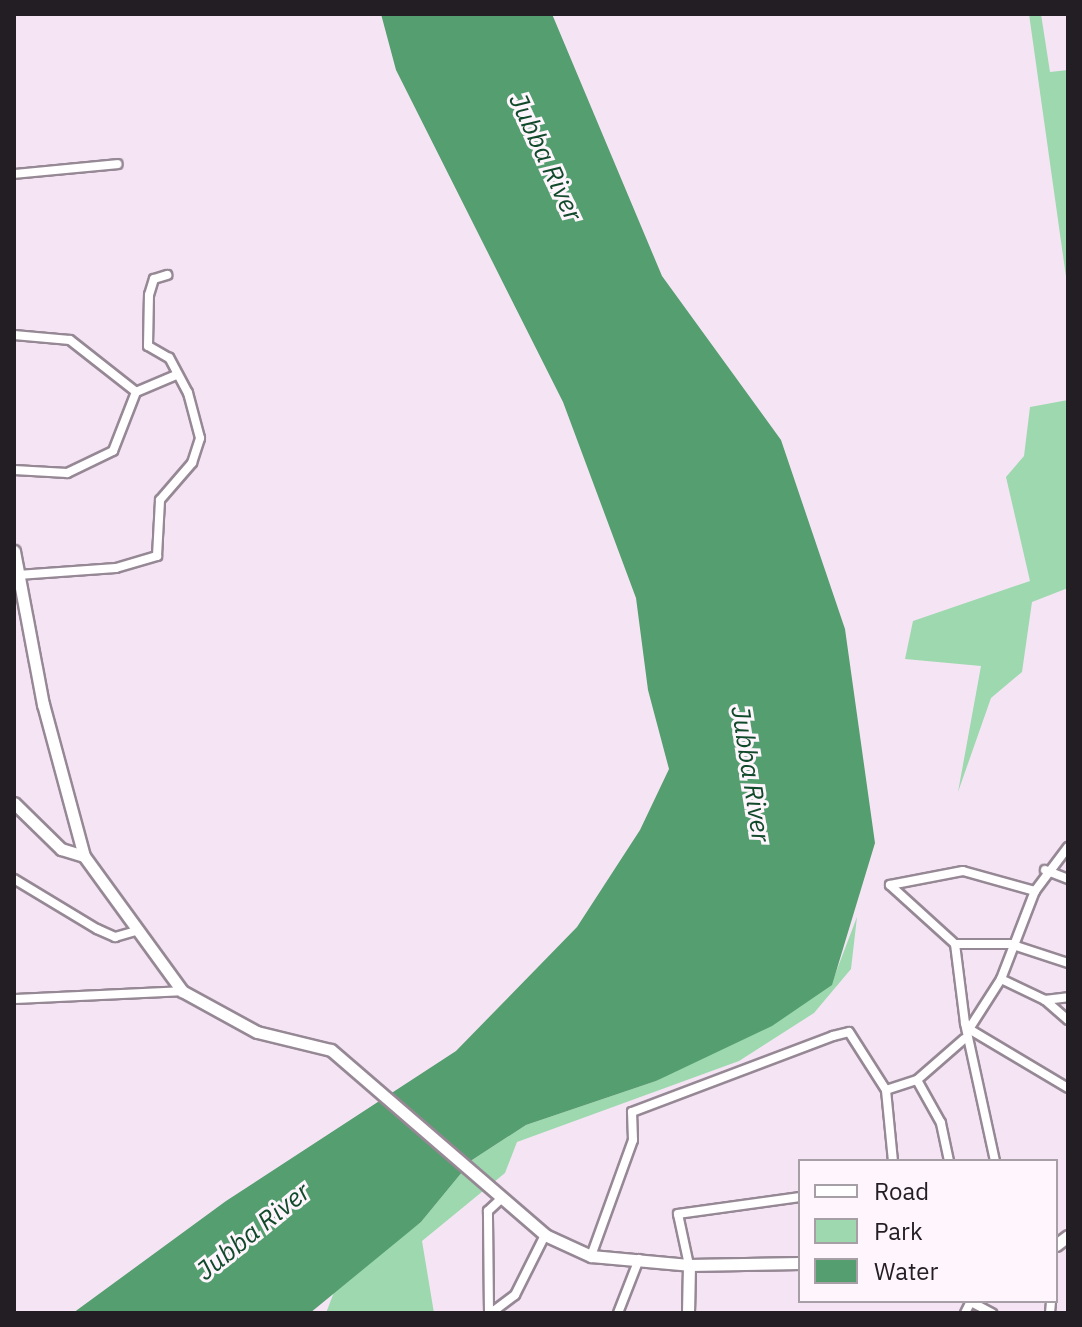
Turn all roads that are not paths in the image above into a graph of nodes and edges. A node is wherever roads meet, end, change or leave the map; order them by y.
1 (118, 164) dead end
2 (14, 174) edge
3 (167, 275) dead end
4 (14, 335) edge
5 (176, 375) junction
6 (136, 392) junction
7 (14, 470) edge
8 (14, 551) edge
9 (18, 575) junction
10 (14, 803) edge
11 (1068, 847) edge
12 (84, 856) junction
13 (1045, 870) junction
14 (14, 879) edge
15 (1068, 879) edge
16 (1035, 891) junction
17 (133, 932) junction
18 (955, 944) junction
19 (1010, 944) junction
20 (1068, 963) edge
21 (1001, 979) junction
22 (182, 991) junction
23 (1068, 997) edge
24 (14, 999) edge
25 (1045, 1000) junction
26 (1068, 1020) edge
27 (967, 1026) junction
28 (964, 1039) junction
29 (917, 1080) junction
30 (1068, 1088) edge
31 (886, 1090) junction
32 (893, 1159) edge
33 (949, 1159) edge
34 (994, 1159) edge
35 (798, 1197) edge
36 (501, 1199) junction
37 (545, 1235) junction
38 (591, 1256) junction
39 (639, 1258) junction
40 (798, 1263) edge
41 (689, 1265) junction
42 (974, 1303) edge
43 (490, 1313) edge
44 (618, 1313) edge
45 (688, 1313) edge
46 (992, 1313) edge

1 - 2 street
3 - 5 street
4 - 6 street
5 - 6 street
5 - 9 street
6 - 7 street
8 - 9 main road
9 - 12 main road
10 - 12 main road
11 - 13 street
12 - 17 main road
13 - 15 street
13 - 16 street
14 - 17 street
16 - 18 street
16 - 19 street
17 - 22 main road
18 - 19 street
18 - 27 street
19 - 20 street
19 - 21 street
21 - 25 street
21 - 27 street
22 - 24 street
22 - 36 main road
23 - 25 street
25 - 26 street
27 - 28 street
27 - 30 street
28 - 29 street
28 - 34 street
29 - 31 street
29 - 33 street
31 - 32 street
31 - 38 street
35 - 41 street
36 - 37 main road
36 - 43 street
37 - 38 main road
37 - 43 street
38 - 39 main road
39 - 41 main road
39 - 44 street
40 - 41 main road
41 - 45 main road
42 - 46 street

